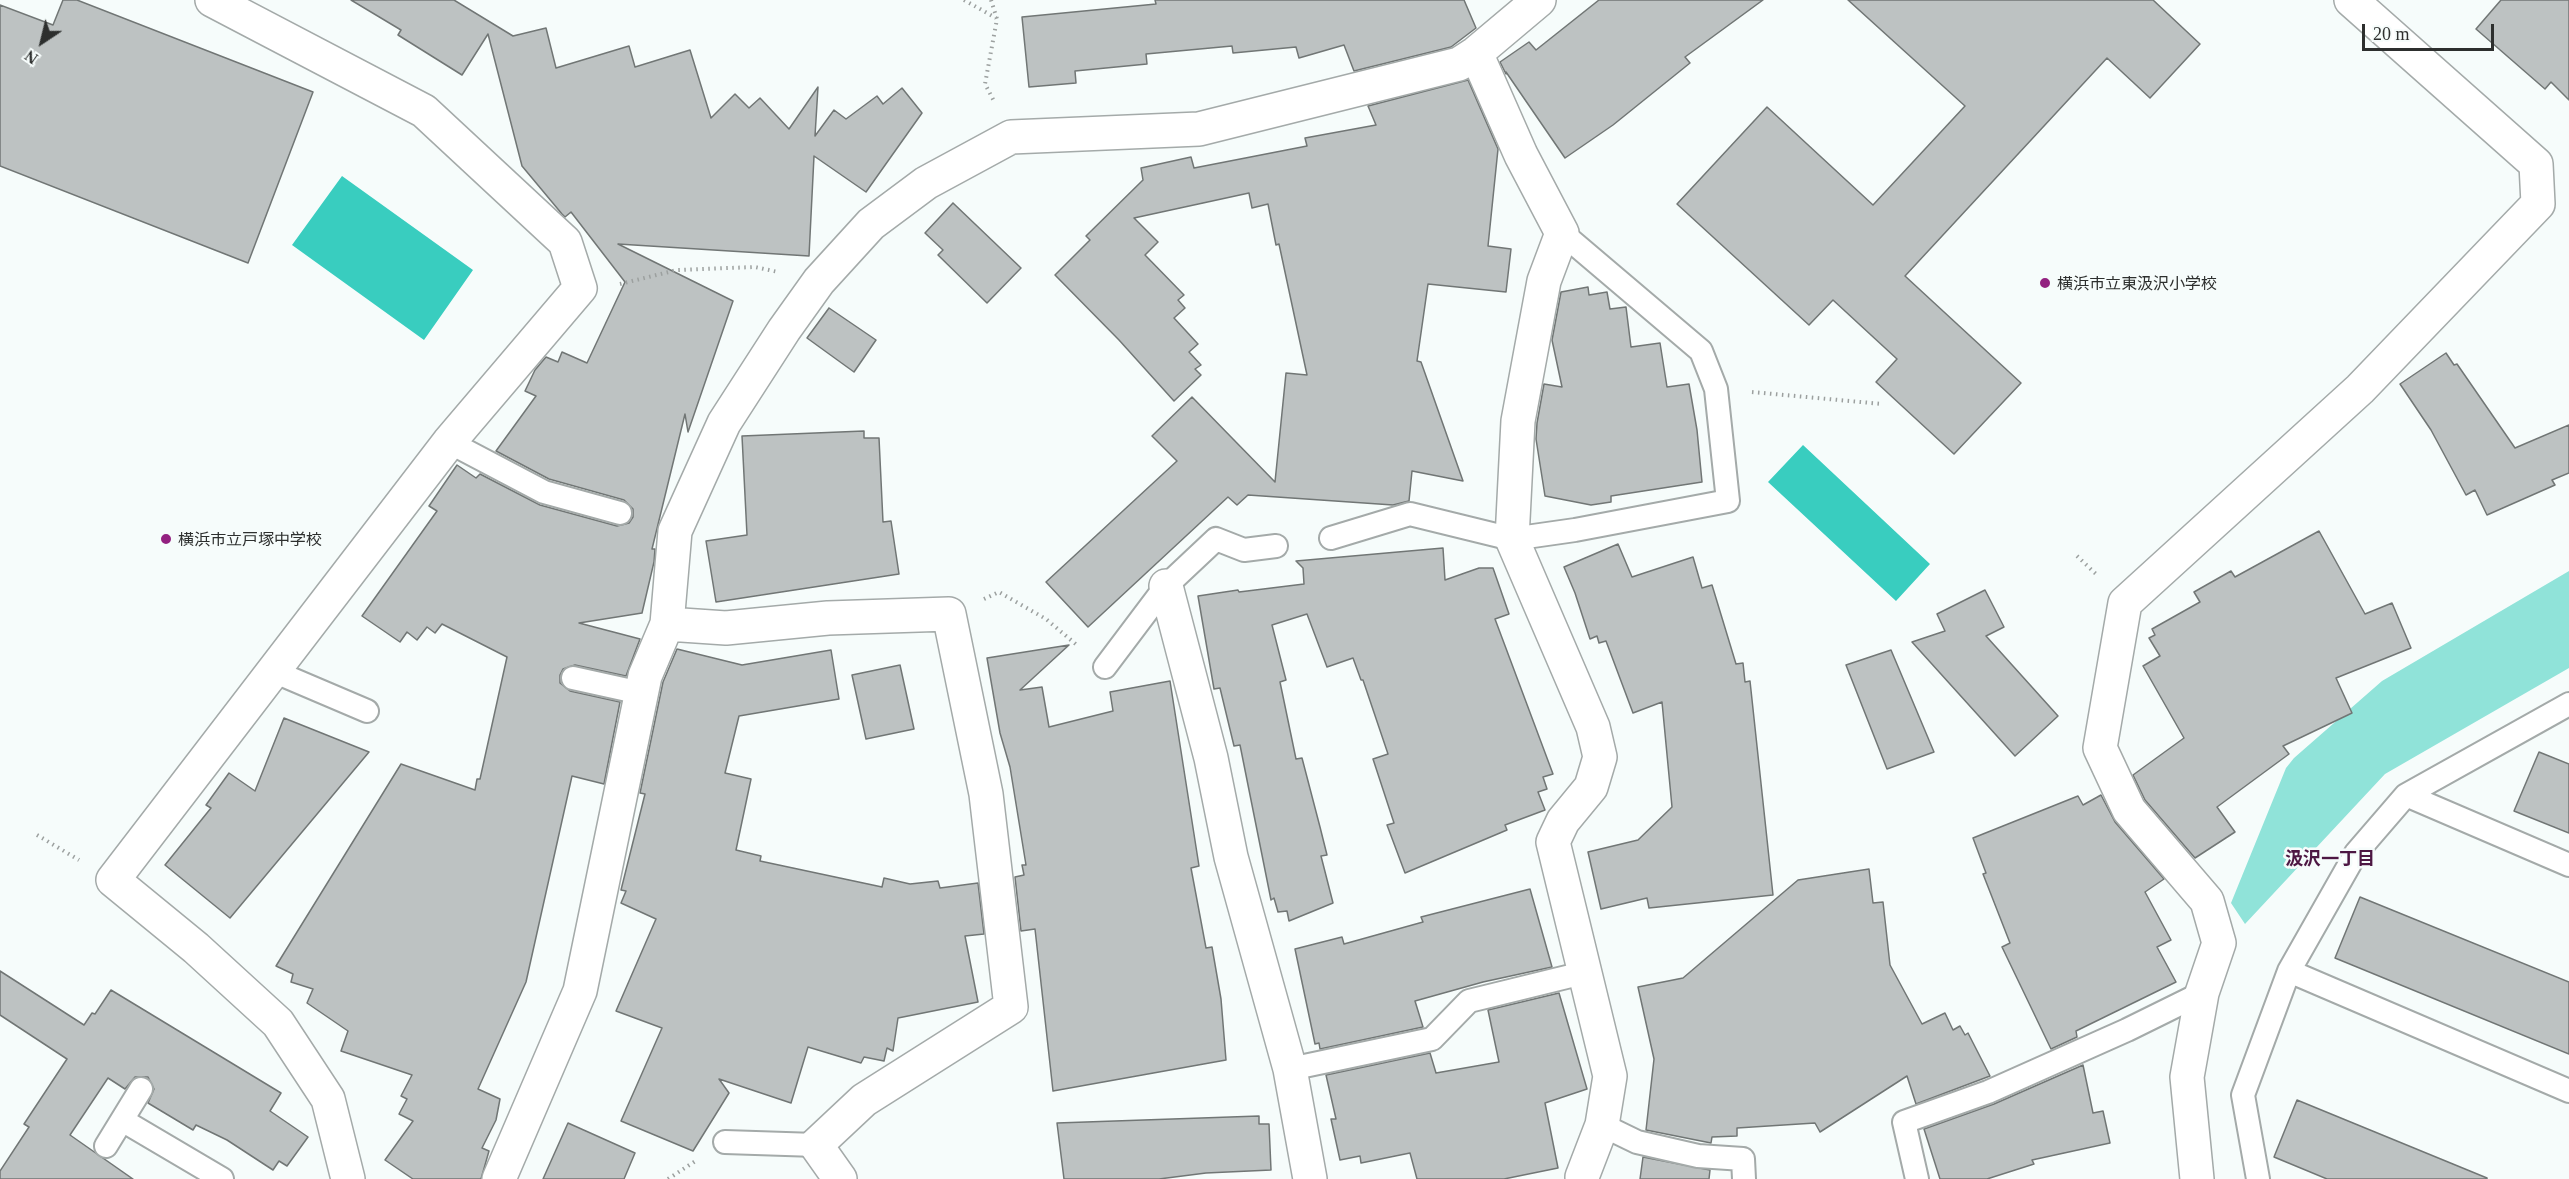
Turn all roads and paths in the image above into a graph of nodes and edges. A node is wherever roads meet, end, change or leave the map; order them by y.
1 (964, 0) edge
2 (991, 0) edge
3 (1539, 0) edge
4 (2351, 0) edge
5 (218, 2) edge
6 (997, 19) junction
7 (1476, 53) junction
8 (1011, 137) junction
9 (1562, 233) junction
10 (755, 267) dead end
11 (580, 288) junction
12 (1716, 389) junction
13 (1882, 404) dead end
14 (449, 442) junction
15 (621, 513) dead end
16 (1331, 538) dead end
17 (1512, 538) junction
18 (1276, 546) dead end
19 (1166, 586) junction
20 (949, 614) junction
21 (668, 624) junction
22 (1104, 667) joint
23 (273, 671) junction
24 (573, 678) dead end
25 (641, 693) junction
26 (2569, 704) edge
27 (367, 711) dead end
28 (2406, 795) junction
29 (37, 835) dead end
30 (2569, 865) edge
31 (114, 880) junction
32 (2289, 971) junction
33 (1583, 972) junction
34 (2202, 993) junction
35 (1290, 1069) junction
36 (141, 1089) dead end
37 (2569, 1092) edge
38 (122, 1120) junction
39 (1602, 1125) junction
40 (725, 1142) dead end
41 (816, 1144) junction
42 (106, 1146) dead end
43 (1580, 1178) edge
44 (222, 1179) edge
45 (348, 1179) edge
46 (499, 1179) edge
47 (840, 1179) edge
48 (1310, 1179) edge
49 (1744, 1179) edge
50 (1917, 1179) edge
51 (2198, 1179) edge
52 (2258, 1179) edge

1 - 6 path
2 - 6 path
3 - 7 street
4 - 34 street
5 - 11 street
6 - 8 path
7 - 8 street
7 - 9 street
8 - 21 street
9 - 12 lane
9 - 17 street
10 - 11 path
11 - 14 street
12 - 13 path
12 - 17 lane
14 - 15 lane
14 - 23 street
16 - 17 lane
17 - 33 street
18 - 19 lane
19 - 22 lane
19 - 35 street
20 - 21 street
20 - 22 path
20 - 41 street
21 - 25 street
23 - 27 lane
23 - 31 street
24 - 25 lane
25 - 46 street
26 - 28 lane
28 - 30 lane
28 - 32 lane
29 - 31 path
31 - 45 street
32 - 37 lane
32 - 52 lane
33 - 35 lane
33 - 39 street
34 - 50 lane
34 - 51 street
35 - 48 street
36 - 38 lane
38 - 42 lane
38 - 44 lane
39 - 43 street
39 - 49 lane
40 - 41 lane
41 - 47 street

